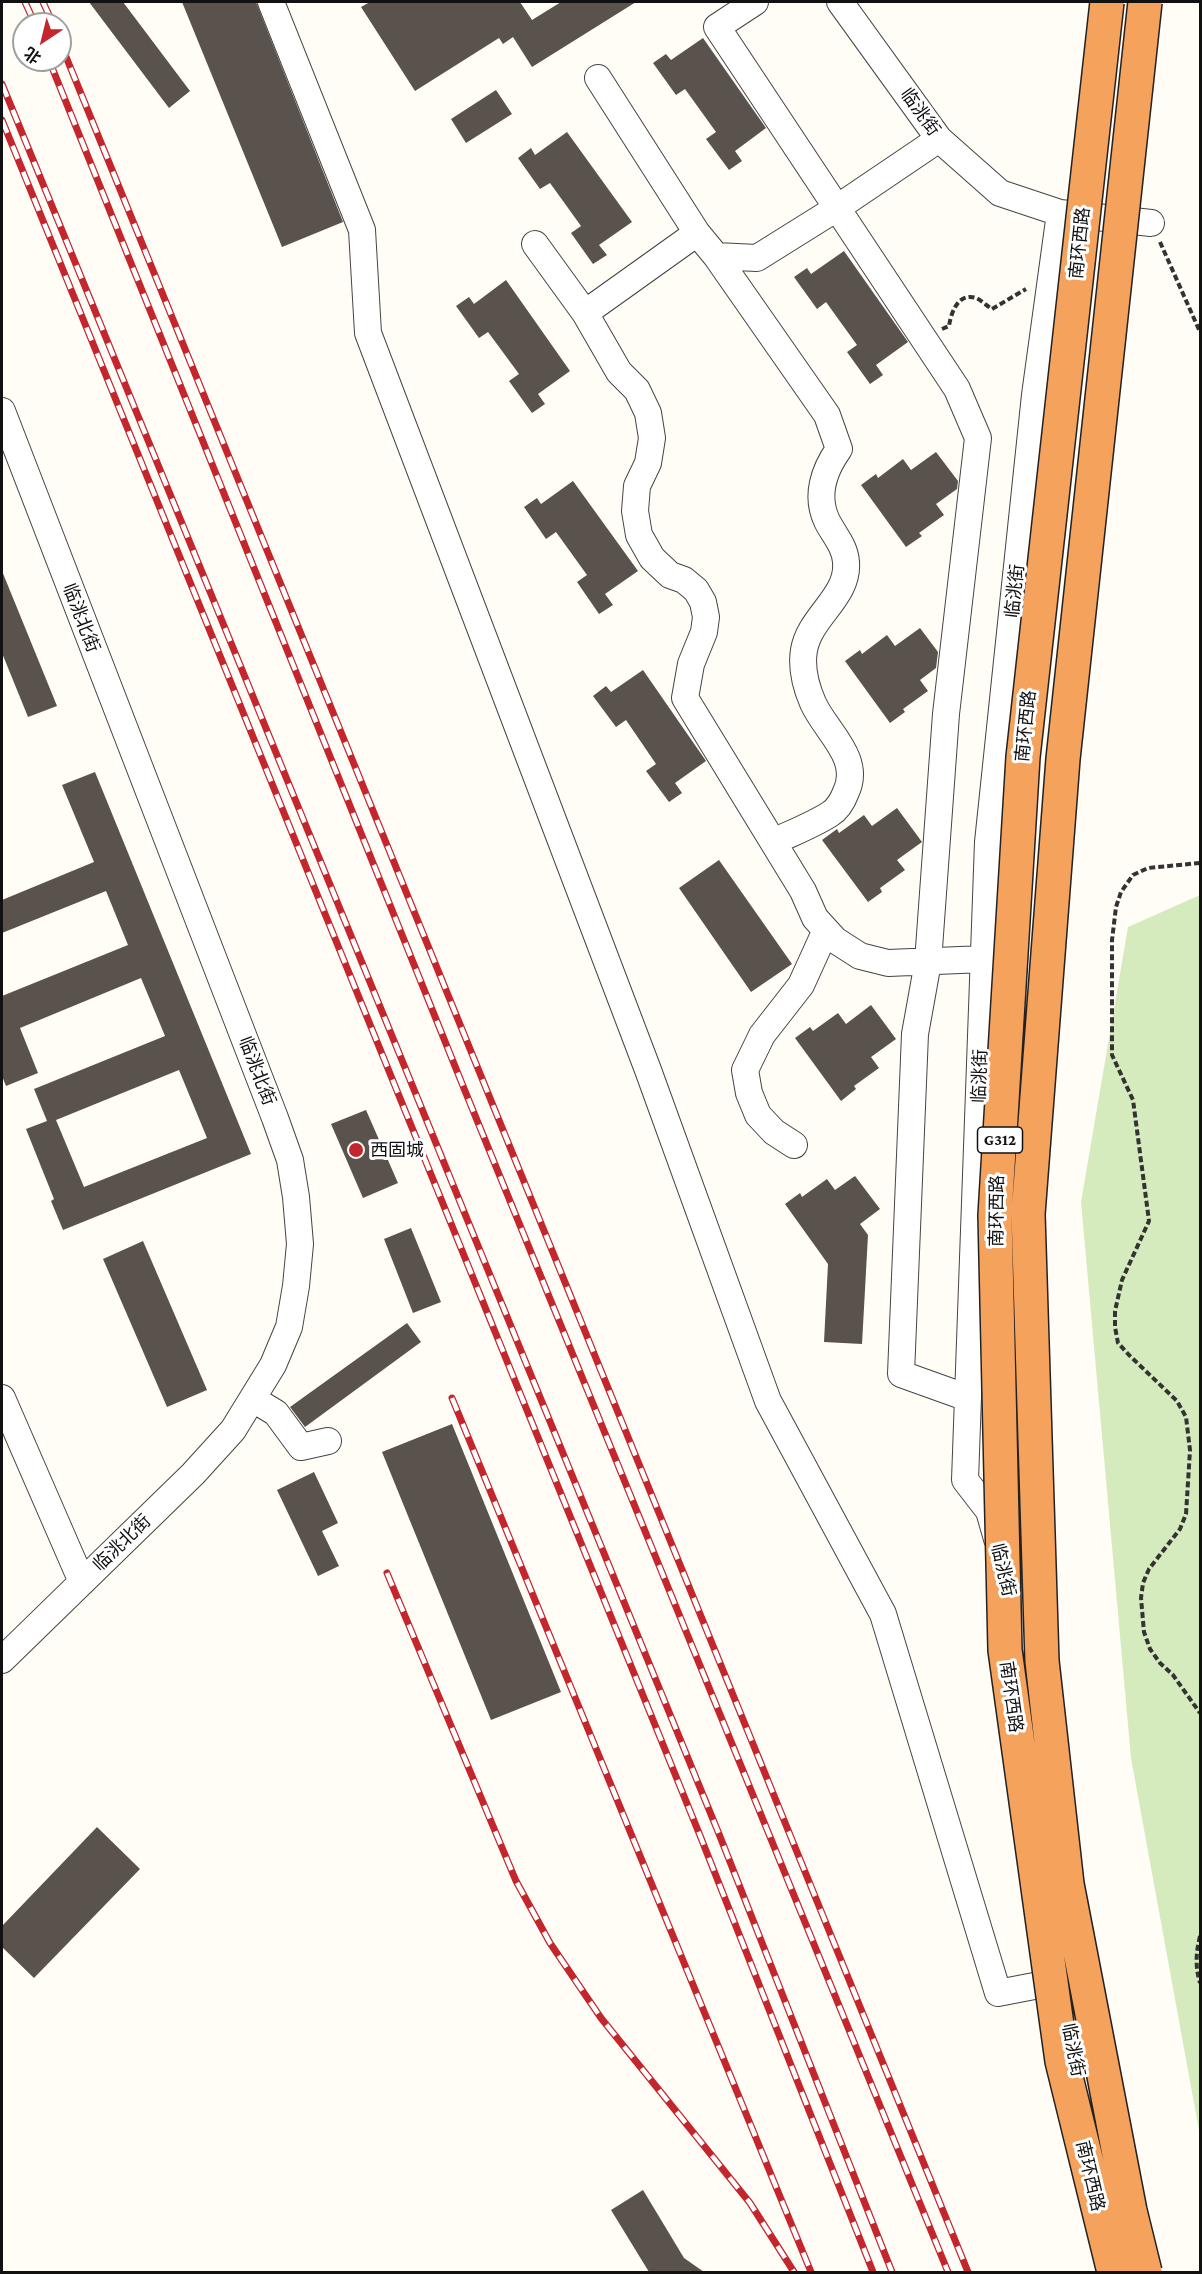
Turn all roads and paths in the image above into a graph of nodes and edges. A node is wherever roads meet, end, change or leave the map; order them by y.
1 (271, 2) edge
2 (755, 2) edge
3 (840, 2) edge
4 (1107, 2) edge
5 (1145, 2) edge
6 (598, 78) dead end
7 (939, 139) junction
8 (837, 208) junction
9 (1060, 213) junction
10 (1151, 222) joint
11 (697, 233) junction
12 (535, 244) dead end
13 (717, 256) junction
14 (1053, 273) junction
15 (585, 313) junction
16 (1200, 332) edge
17 (924, 339) junction
18 (2, 411) edge
19 (773, 842) junction
20 (1200, 863) edge
21 (826, 930) junction
22 (984, 960) junction
23 (928, 962) junction
24 (794, 1145) dead end
25 (2, 1398) edge
26 (968, 1398) junction
27 (253, 1399) junction
28 (328, 1441) dead end
29 (82, 1582) junction
30 (2, 1660) edge
31 (1200, 1713) edge
32 (1200, 1936) edge
33 (1060, 1981) junction
34 (1200, 1983) edge
35 (1114, 2272) edge
36 (1119, 2272) edge
37 (1145, 2272) edge

1 - 33 street
2 - 8 street
3 - 7 street, 临洮街
4 - 35 highway, 南环西路 / G312, bridge
5 - 37 highway, 南环西路 / G312, bridge
6 - 11 street
7 - 8 street
7 - 9 street, 临洮街
8 - 13 street
8 - 17 street
9 - 10 street
9 - 14 street, 临洮街
10 - 16 path
11 - 13 street
11 - 15 street
12 - 15 street
13 - 19 street
14 - 17 path
14 - 22 street, 临洮街
15 - 19 street
17 - 23 street
18 - 27 street, 临洮北街
19 - 21 street
20 - 31 path
21 - 23 street
21 - 24 street
22 - 23 street
22 - 26 street, 临洮街
23 - 26 street
25 - 29 street
26 - 33 street, 临洮街
27 - 28 street
27 - 29 street, 临洮北街
29 - 30 street, 临洮北街
32 - 34 path
33 - 36 street, 临洮街

